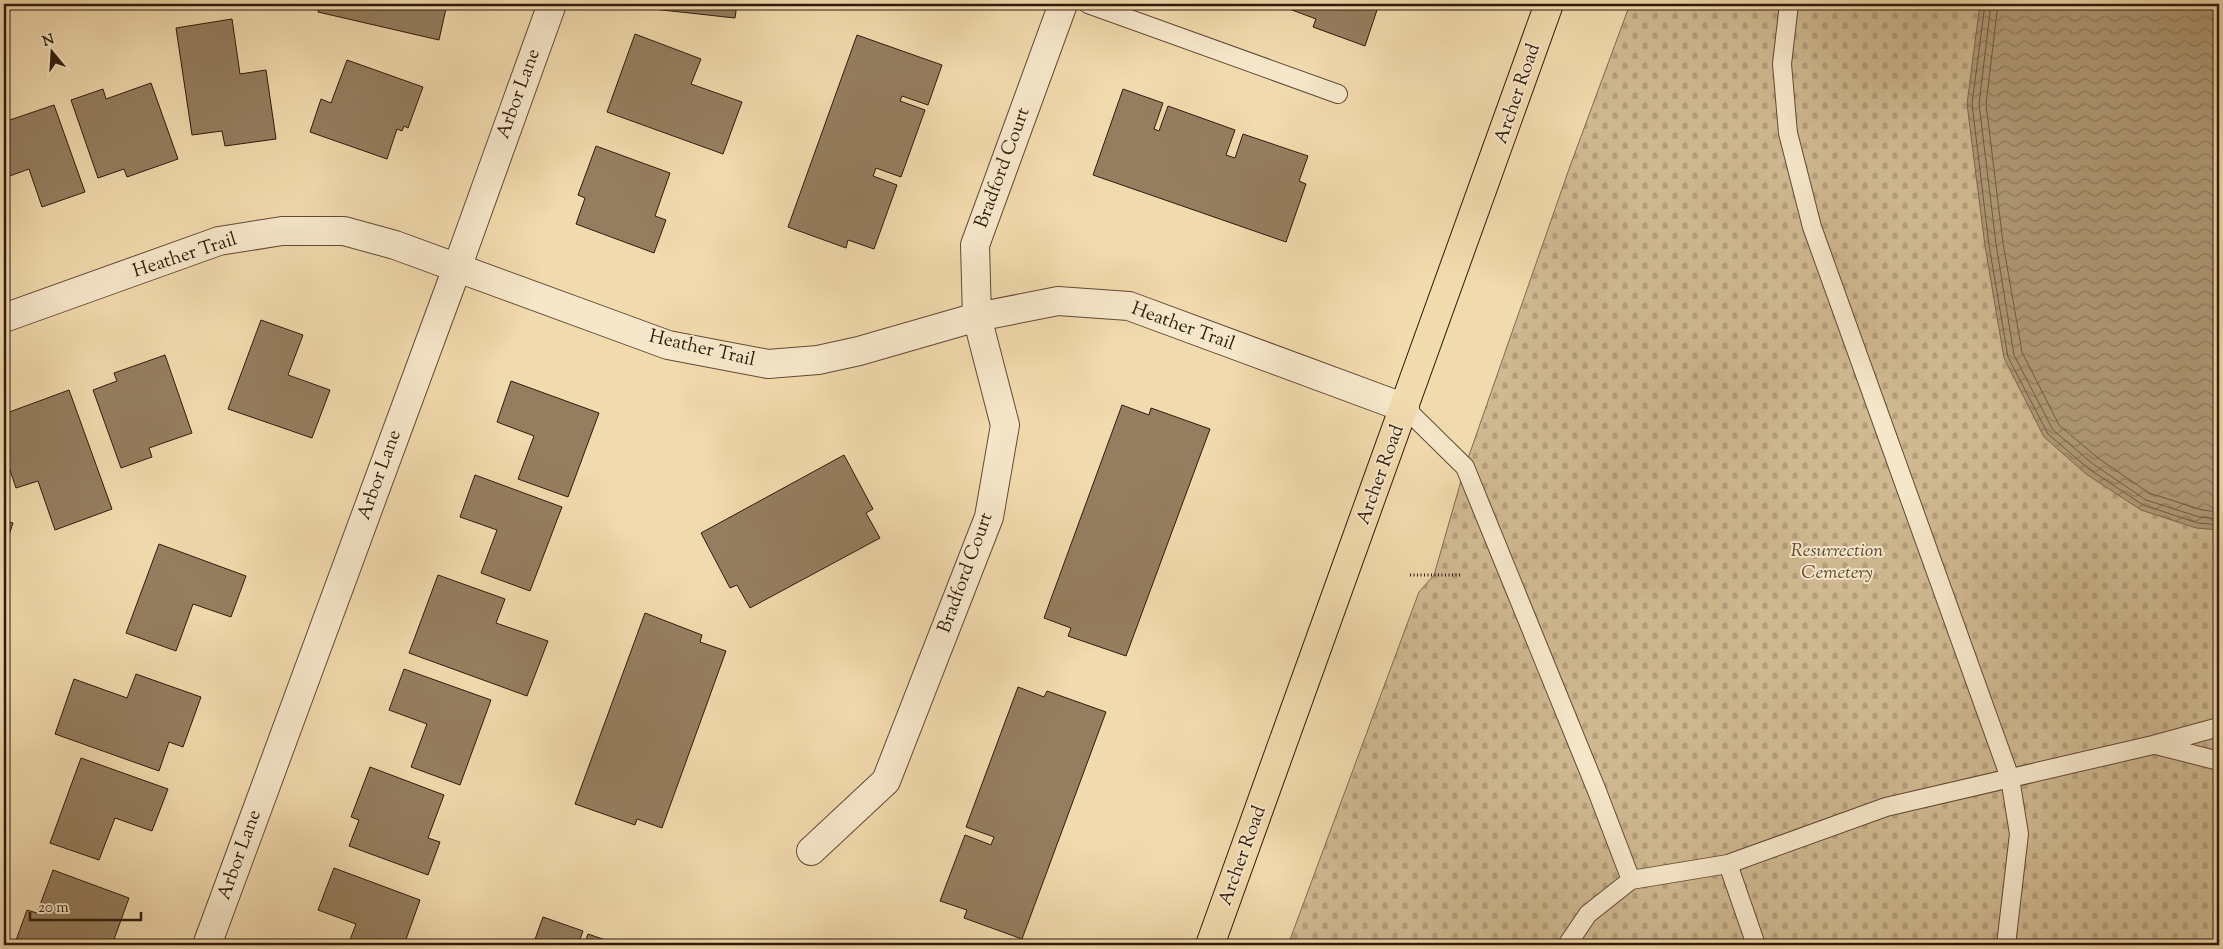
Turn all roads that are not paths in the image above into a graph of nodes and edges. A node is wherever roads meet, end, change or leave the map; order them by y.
1 (552, 4) edge
2 (1064, 4) edge
3 (1088, 4) edge
4 (1549, 4) edge
5 (1790, 4) edge
6 (1338, 94) dead end
7 (457, 268) junction
8 (977, 317) junction
9 (4, 318) edge
10 (1405, 408) junction
11 (2219, 727) edge
12 (2153, 745) junction
13 (2219, 761) edge
14 (2010, 778) junction
15 (812, 851) dead end
16 (1728, 864) junction
17 (1631, 880) junction
18 (206, 945) edge
19 (1210, 945) edge
20 (1567, 945) edge
21 (1756, 945) edge
22 (2006, 945) edge

1 - 7 street, Arbor Lane
2 - 8 street, Bradford Court
3 - 6 lane
4 - 10 main road, Archer Road
5 - 14 lane
7 - 8 street, Heather Trail
7 - 9 street, Heather Trail
7 - 18 street, Arbor Lane
8 - 10 street, Heather Trail
8 - 15 street, Bradford Court
10 - 17 lane
10 - 19 main road, Archer Road
11 - 12 lane
12 - 13 lane
12 - 14 lane
14 - 16 lane
14 - 22 lane
16 - 17 lane
16 - 21 lane
17 - 20 lane

